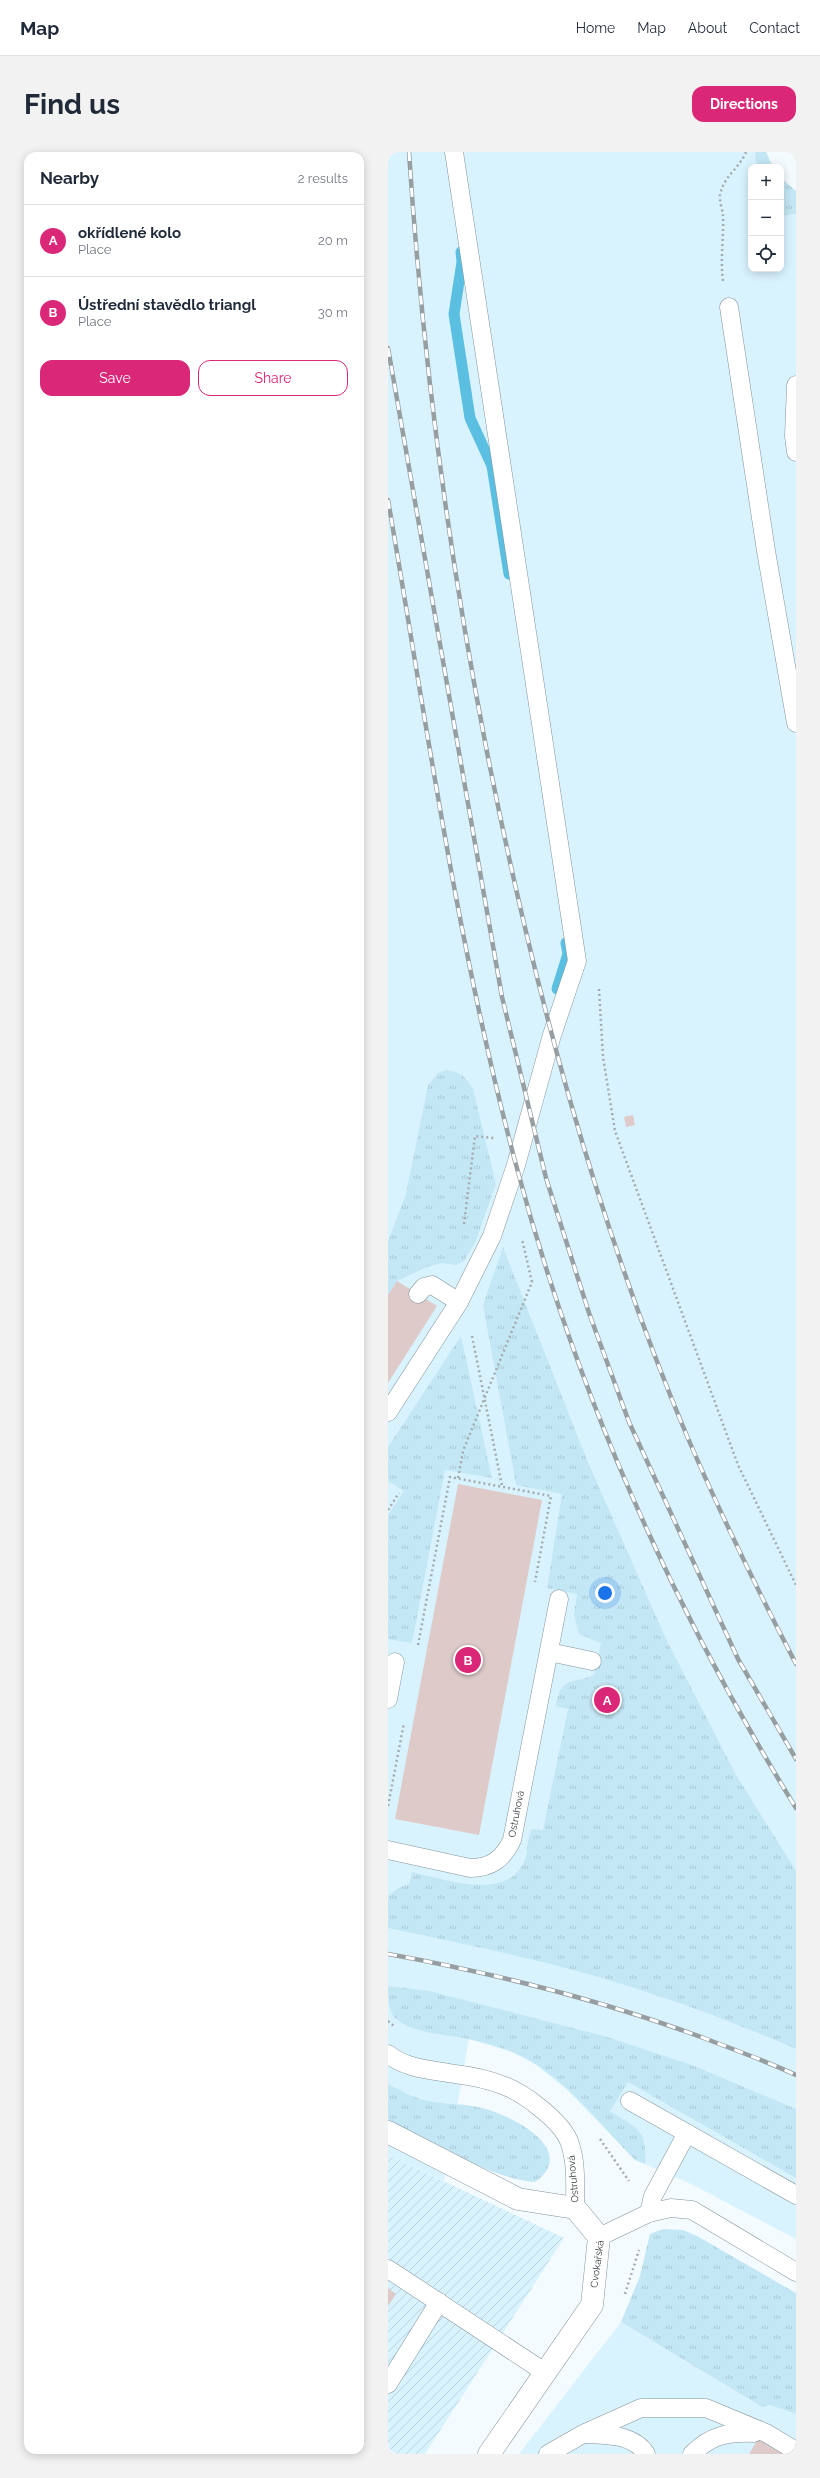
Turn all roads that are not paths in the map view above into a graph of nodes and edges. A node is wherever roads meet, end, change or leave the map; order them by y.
1 (454, 152) edge
2 (729, 307) road end
3 (796, 385) edge
4 (795, 444) edge
5 (796, 723) edge
6 (418, 1294) dead end
7 (459, 1302) junction
8 (388, 1412) edge
9 (559, 1599) dead end
10 (549, 1652) junction
11 (592, 1661) dead end
12 (395, 1662) dead end
13 (388, 1699) edge
14 (388, 1850) edge
15 (388, 2054) edge
16 (630, 2101) dead end
17 (388, 2132) edge
18 (687, 2133) junction
19 (796, 2194) edge
20 (575, 2208) junction
21 (648, 2213) junction
22 (599, 2237) junction
23 (388, 2269) edge
24 (796, 2272) edge
25 (439, 2302) junction
26 (546, 2373) junction
27 (388, 2384) edge
28 (766, 2433) junction
29 (583, 2434) junction
30 (796, 2451) edge
31 (489, 2454) edge
32 (548, 2454) edge
33 (646, 2454) edge
34 (692, 2454) edge

1 - 7 lane
2 - 5 lane
3 - 4 lane
6 - 7 lane
7 - 8 lane
9 - 10 lane, Ostruhová
10 - 11 lane
10 - 14 lane, Ostruhová
12 - 13 lane
15 - 20 lane, Ostruhová
16 - 18 lane
17 - 20 street, Ostruhová
18 - 19 lane
18 - 21 lane
20 - 22 street, Ostruhová
21 - 22 lane, Cvokařská
21 - 24 lane, Cvokařská
22 - 26 street, Cvokařská
23 - 25 lane
25 - 26 lane
25 - 27 lane
26 - 31 street, Cvokařská
28 - 29 lane
28 - 30 lane
28 - 34 lane
29 - 32 lane
29 - 33 lane

